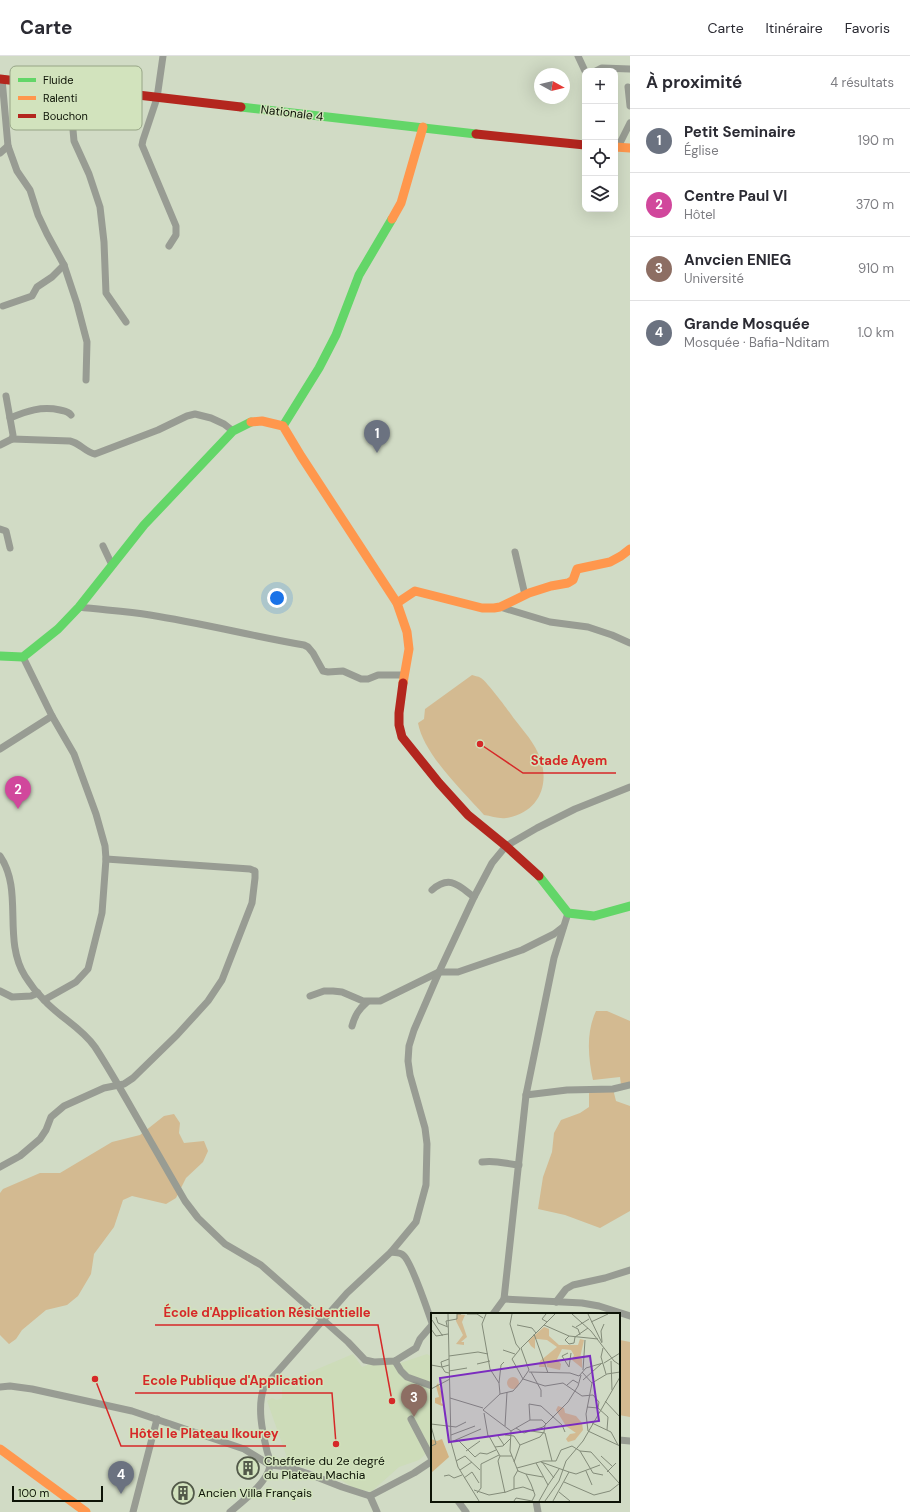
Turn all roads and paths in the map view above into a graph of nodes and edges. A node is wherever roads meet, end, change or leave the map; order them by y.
1 (162, 56) edge
2 (578, 56) edge
3 (584, 68) edge
4 (618, 69) edge
5 (630, 69) edge
6 (1, 79) edge
7 (628, 87) dead end
8 (142, 96) edge
9 (157, 98) junction
10 (630, 106) edge
11 (630, 123) edge
12 (422, 127) junction
13 (73, 130) edge
14 (582, 145) edge
15 (618, 145) edge
16 (8, 146) junction
17 (618, 147) edge
18 (630, 148) edge
19 (0, 152) edge
20 (169, 246) dead end
21 (64, 266) junction
22 (3, 306) dead end
23 (126, 322) dead end
24 (86, 380) dead end
25 (6, 396) dead end
26 (71, 415) dead end
27 (10, 418) junction
28 (283, 426) junction
29 (233, 431) junction
30 (12, 440) junction
31 (0, 445) edge
32 (0, 529) edge
33 (103, 546) dead end
34 (10, 548) dead end
35 (630, 549) edge
36 (515, 552) dead end
37 (112, 566) junction
38 (525, 595) junction
39 (397, 604) junction
40 (79, 607) junction
41 (500, 607) junction
42 (630, 643) edge
43 (0, 656) edge
44 (23, 657) junction
45 (404, 676) junction
46 (52, 716) junction
47 (0, 749) edge
48 (630, 787) edge
49 (506, 846) junction
50 (0, 856) edge
51 (106, 859) junction
52 (432, 890) dead end
53 (474, 897) junction
54 (630, 906) edge
55 (568, 912) junction
56 (563, 928) junction
57 (439, 972) junction
58 (0, 991) edge
59 (38, 993) junction
60 (310, 996) dead end
61 (44, 1000) junction
62 (367, 1002) junction
63 (352, 1026) dead end
64 (630, 1085) edge
65 (119, 1086) junction
66 (526, 1095) junction
67 (482, 1162) dead end
68 (519, 1164) junction
69 (0, 1167) edge
70 (391, 1252) junction
71 (630, 1270) edge
72 (504, 1299) junction
73 (556, 1302) junction
74 (495, 1313) edge
75 (630, 1316) edge
76 (322, 1320) junction
77 (431, 1321) edge
78 (431, 1325) edge
79 (396, 1361) junction
80 (431, 1386) edge
81 (0, 1387) edge
82 (157, 1419) junction
83 (411, 1419) dead end
84 (620, 1440) edge
85 (630, 1441) edge
86 (0, 1449) edge
87 (431, 1458) edge
88 (431, 1461) edge
89 (270, 1465) junction
90 (370, 1496) junction
91 (459, 1502) edge
92 (536, 1502) edge
93 (86, 1512) edge
94 (133, 1512) edge
95 (230, 1512) edge
96 (377, 1512) edge
97 (466, 1512) edge
98 (538, 1512) edge

1 - 9 street
2 - 3 street
4 - 5 street
6 - 16 street
7 - 10 street
8 - 9 main road, Nationale 4
9 - 12 main road, Nationale 4
9 - 20 street
11 - 15 street
12 - 14 main road, Nationale 4
12 - 28 main road
13 - 23 street
16 - 19 street
16 - 21 street
17 - 18 main road
21 - 22 street
21 - 24 street
25 - 27 street
26 - 27 street
27 - 30 street
28 - 29 main road
28 - 39 main road
29 - 30 street
29 - 37 main road
30 - 31 street
32 - 34 street
33 - 37 street
35 - 38 main road
36 - 38 street
37 - 40 main road
38 - 41 main road
39 - 41 main road
39 - 45 main road
40 - 44 main road
40 - 45 street
41 - 42 street
43 - 44 main road
44 - 46 street
45 - 49 main road
46 - 47 street
46 - 51 street
48 - 49 street
49 - 53 street
49 - 55 main road
50 - 59 street
51 - 61 street
51 - 65 street
52 - 53 street
53 - 57 street
54 - 55 main road
55 - 56 street
56 - 57 street
56 - 66 street
57 - 62 street
57 - 70 street
58 - 59 street
59 - 61 street
60 - 62 street
61 - 65 street
62 - 63 street
64 - 66 street
65 - 69 street
65 - 76 street
66 - 68 street
67 - 68 street
68 - 72 street
70 - 76 street
70 - 77 street
71 - 73 street
72 - 73 street
72 - 74 street
73 - 75 street
76 - 79 street
76 - 89 street
78 - 79 street
79 - 80 street
81 - 82 street
82 - 89 street
82 - 94 street
83 - 87 street
84 - 85 street
86 - 93 main road
88 - 90 street
89 - 90 street
89 - 95 street
90 - 96 street
91 - 97 street
92 - 98 street

